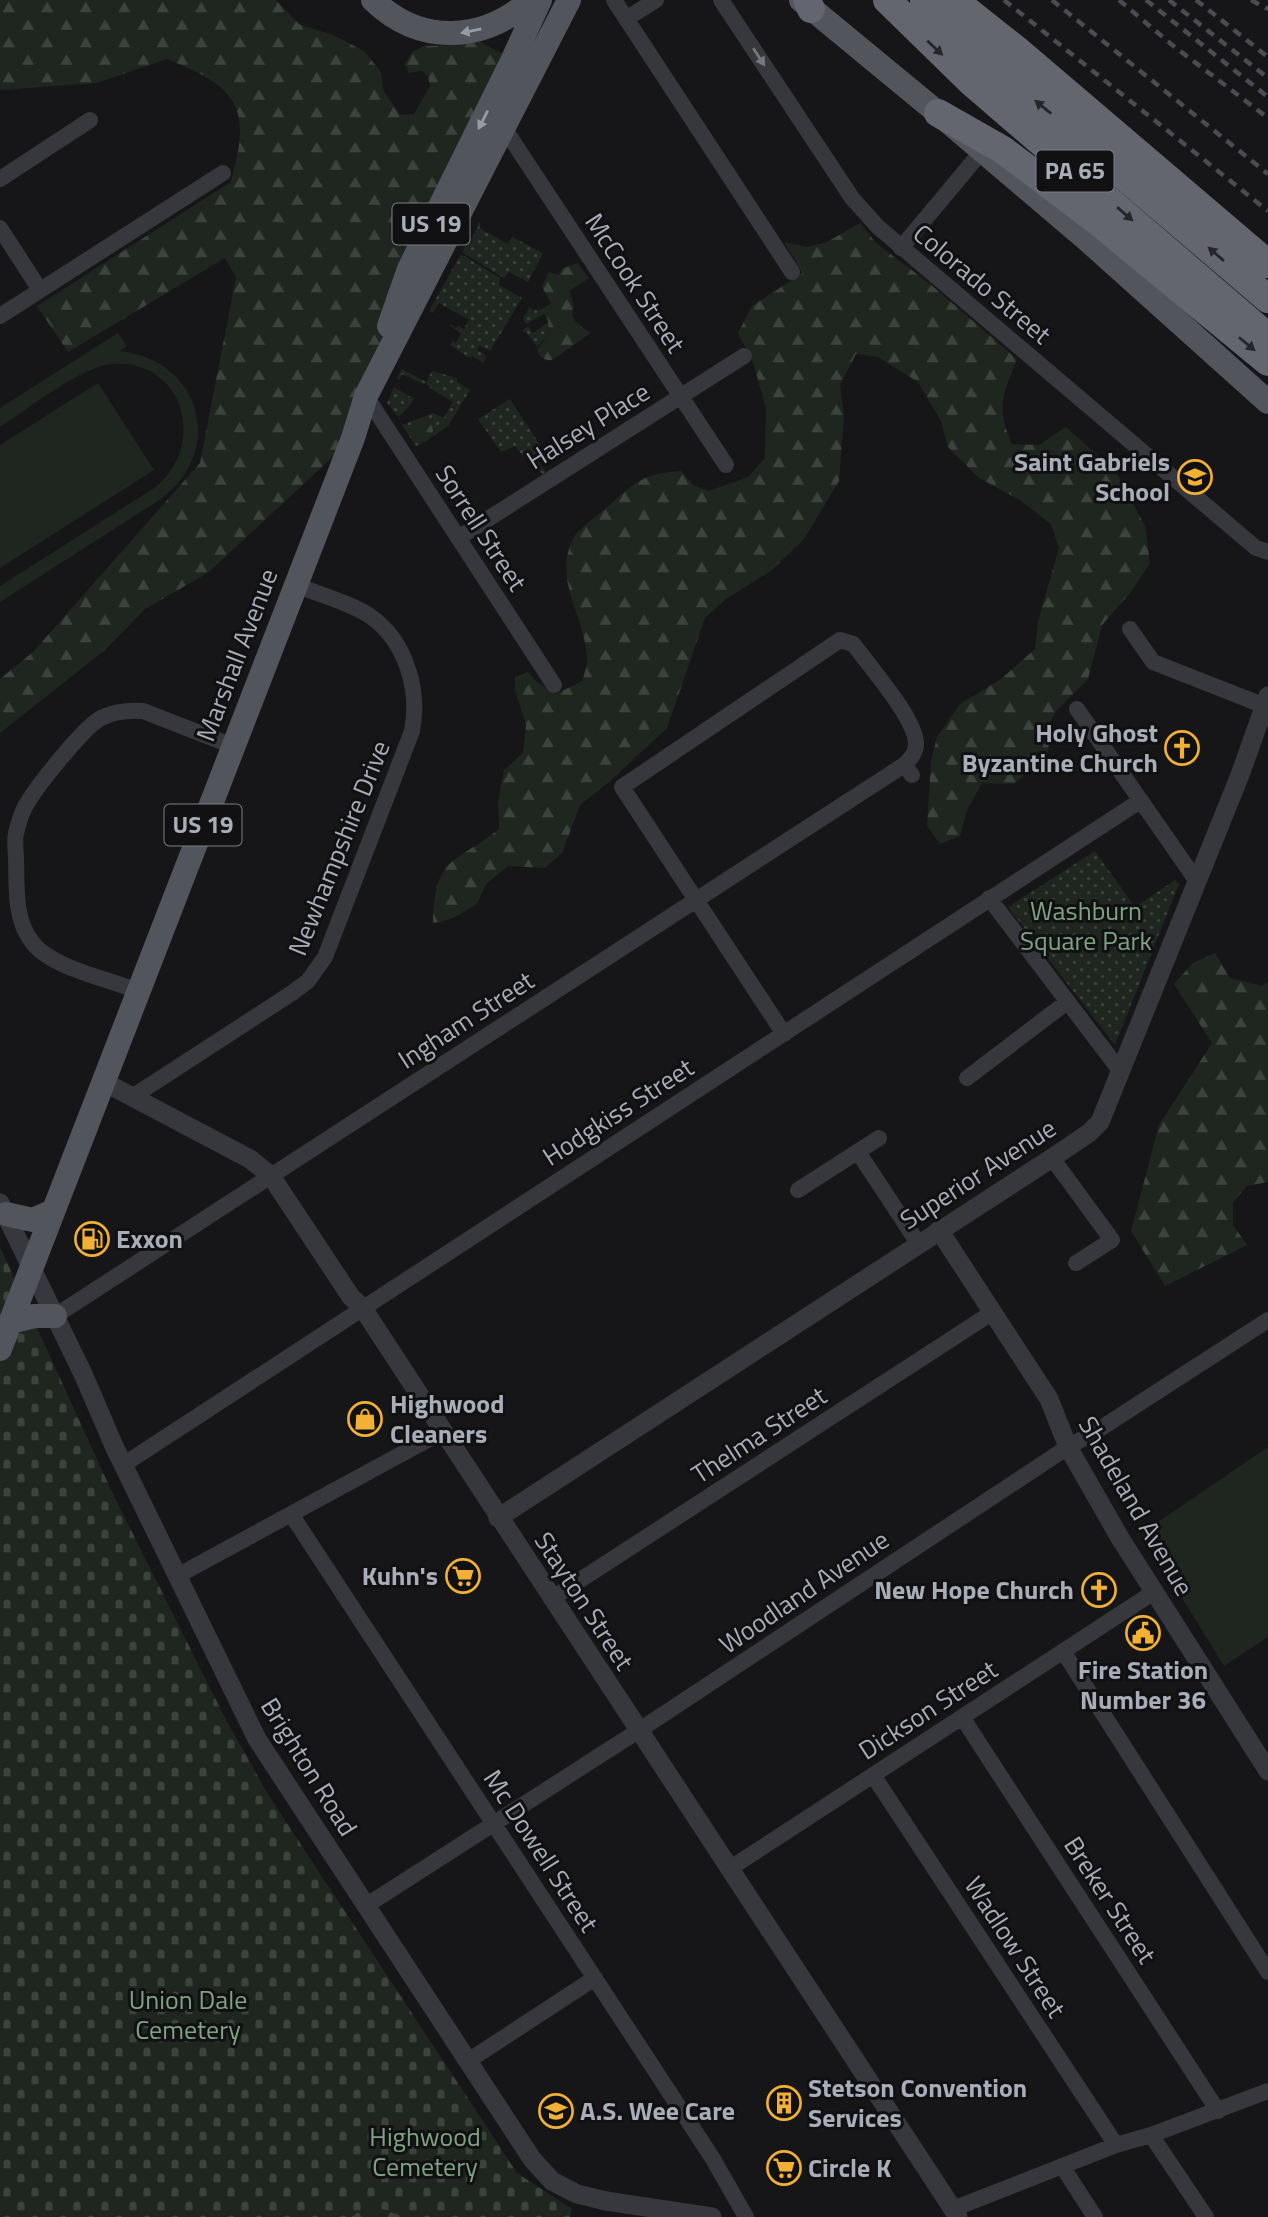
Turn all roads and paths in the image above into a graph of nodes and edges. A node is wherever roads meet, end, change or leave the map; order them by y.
1 (373, 0) edge
2 (531, 0) edge
3 (540, 0) edge
4 (569, 0) edge
5 (614, 0) edge
6 (656, 0) edge
7 (721, 0) edge
8 (887, 0) edge
9 (924, 0) edge
10 (954, 0) edge
11 (968, 0) edge
12 (806, 3) edge
13 (626, 19) junction
14 (1017, 50) junction
15 (938, 113) junction
16 (90, 120) dead end
17 (504, 128) junction
18 (982, 151) junction
19 (223, 173) dead end
20 (0, 179) edge
21 (0, 228) edge
22 (901, 248) junction
23 (1268, 264) edge
24 (792, 272) dead end
25 (40, 290) junction
26 (1268, 299) edge
27 (0, 316) edge
28 (1268, 337) edge
29 (744, 356) dead end
30 (1268, 362) edge
31 (366, 396) junction
32 (680, 397) junction
33 (1268, 402) edge
34 (726, 465) dead end
35 (458, 538) junction
36 (1268, 552) edge
37 (296, 585) junction
38 (1130, 629) dead end
39 (554, 685) dead end
40 (1266, 701) edge
41 (1077, 709) dead end
42 (233, 747) junction
43 (1140, 800) junction
44 (8, 834) edge
45 (1196, 880) junction
46 (989, 898) junction
47 (696, 900) junction
48 (138, 991) junction
49 (1067, 1002) junction
50 (784, 1034) junction
51 (1121, 1072) junction
52 (967, 1078) dead end
53 (104, 1082) junction
54 (132, 1097) junction
55 (879, 1138) dead end
56 (858, 1152) junction
57 (1052, 1158) junction
58 (271, 1176) junction
59 (799, 1190) dead end
60 (3, 1208) edge
61 (53, 1212) junction
62 (939, 1230) junction
63 (918, 1243) junction
64 (1076, 1263) dead end
65 (32, 1268) junction
66 (362, 1307) junction
67 (993, 1312) junction
68 (55, 1317) junction
69 (1268, 1320) edge
70 (10, 1322) junction
71 (0, 1349) edge
72 (442, 1432) junction
73 (1068, 1447) junction
74 (123, 1465) junction
75 (291, 1514) junction
76 (498, 1518) junction
77 (177, 1576) junction
78 (1154, 1592) junction
79 (551, 1599) junction
80 (1063, 1651) junction
81 (962, 1717) junction
82 (638, 1731) junction
83 (1267, 1769) edge
84 (873, 1775) junction
85 (494, 1824) junction
86 (729, 1869) junction
87 (367, 1905) junction
88 (1268, 1972) edge
89 (595, 1978) junction
90 (468, 2061) junction
91 (1268, 2091) edge
92 (1218, 2110) junction
93 (1151, 2135) junction
94 (1116, 2145) junction
95 (1062, 2166) junction
96 (956, 2213) edge
97 (712, 2217) edge
98 (746, 2217) edge
99 (1095, 2217) edge
100 (1206, 2217) edge

2 -> 1 main road
3 -> 31 main road, US 19
4 - 17 main road, Marshall Avenue / US 19
5 - 13 street
6 - 13 street
7 -> 22 street, Colorado Street
8 -> 28 highway, PA 65
26 -> 9 highway, PA 65
10 - 14 highway
11 - 14 highway
12 - 15 main road
13 - 24 street
14 - 23 highway
15 - 18 main road
15 -> 30 highway
16 - 20 street
17 - 31 main road, Marshall Avenue / US 19
17 - 32 street, McCook Street
18 - 22 street
18 - 33 main road
19 - 25 street
21 - 25 street
22 - 36 street, Colorado Street
25 - 27 street
29 - 32 street, Halsey Place
31 - 35 street, Sorrell Street
31 - 37 main road, Marshall Avenue / US 19
32 - 34 street, McCook Street
32 - 35 street, Halsey Place
35 - 39 street, Sorrell Street
37 - 42 main road, Marshall Avenue / US 19
37 - 54 street, Newhampshire Drive
38 - 40 street
40 - 45 street, Superior Avenue
41 - 43 street
42 - 44 street
42 - 48 main road, Marshall Avenue / US 19
43 - 45 street
43 - 46 street, Hodgkiss Street
44 - 48 street
45 - 51 street, Superior Avenue
46 - 49 street
46 - 50 street, Hodgkiss Street
47 - 47 street, Ingham Street
47 - 50 street
47 - 58 street, Ingham Street
48 - 53 main road, Marshall Avenue / US 19
49 - 51 street
49 - 52 street
50 - 66 street, Hodgkiss Street
51 - 57 street, Superior Avenue
53 - 54 street, Stayton Street
53 - 61 main road, Marshall Avenue / US 19
54 - 58 street, Stayton Street
55 - 56 street
56 - 59 street
56 - 63 street
57 - 62 street, Superior Avenue
57 - 64 street
58 - 66 street, Stayton Street
58 - 68 street, Ingham Street
60 - 61 main road
60 - 65 street, Brighton Road
61 - 65 main road, Marshall Avenue / US 19
62 - 63 street, Superior Avenue
62 - 67 street, Shadeland Avenue
63 - 76 street, Superior Avenue
65 - 68 street, Brighton Road
65 - 70 main road, Marshall Avenue / US 19
66 - 72 street, Stayton Street
66 - 74 street, Hodgkiss Street
67 - 73 street, Shadeland Avenue
67 - 79 street, Thelma Street
68 - 70 main road
68 - 74 street, Brighton Road
69 - 73 street, Woodland Avenue
70 - 71 main road, Marshall Avenue / US 19
72 - 75 street
72 - 76 street, Stayton Street
73 - 78 street, Shadeland Avenue
73 - 82 street, Woodland Avenue
74 - 77 street, Brighton Road
75 - 77 street
75 - 85 street, Mc Dowell Street
76 - 79 street, Stayton Street
77 - 87 street, Brighton Road
78 - 80 street, Dickson Street
78 - 83 street, Shadeland Avenue
79 - 82 street, Stayton Street
80 - 81 street, Dickson Street
80 - 88 street
81 - 84 street, Dickson Street
81 - 92 street, Breker Street
82 - 85 street, Woodland Avenue
82 - 86 street, Stayton Street
84 - 86 street, Dickson Street
84 - 94 street, Wadlow Street
85 - 87 street, Woodland Avenue
85 - 89 street, Mc Dowell Street
86 - 96 street, Stayton Street
87 - 90 street, Brighton Road
89 - 90 street
89 - 98 street, Mc Dowell Street
90 - 97 street, Brighton Road
91 - 92 street
92 - 93 street
93 - 94 street
93 - 100 street
94 - 95 street
95 - 96 street
95 - 99 street

